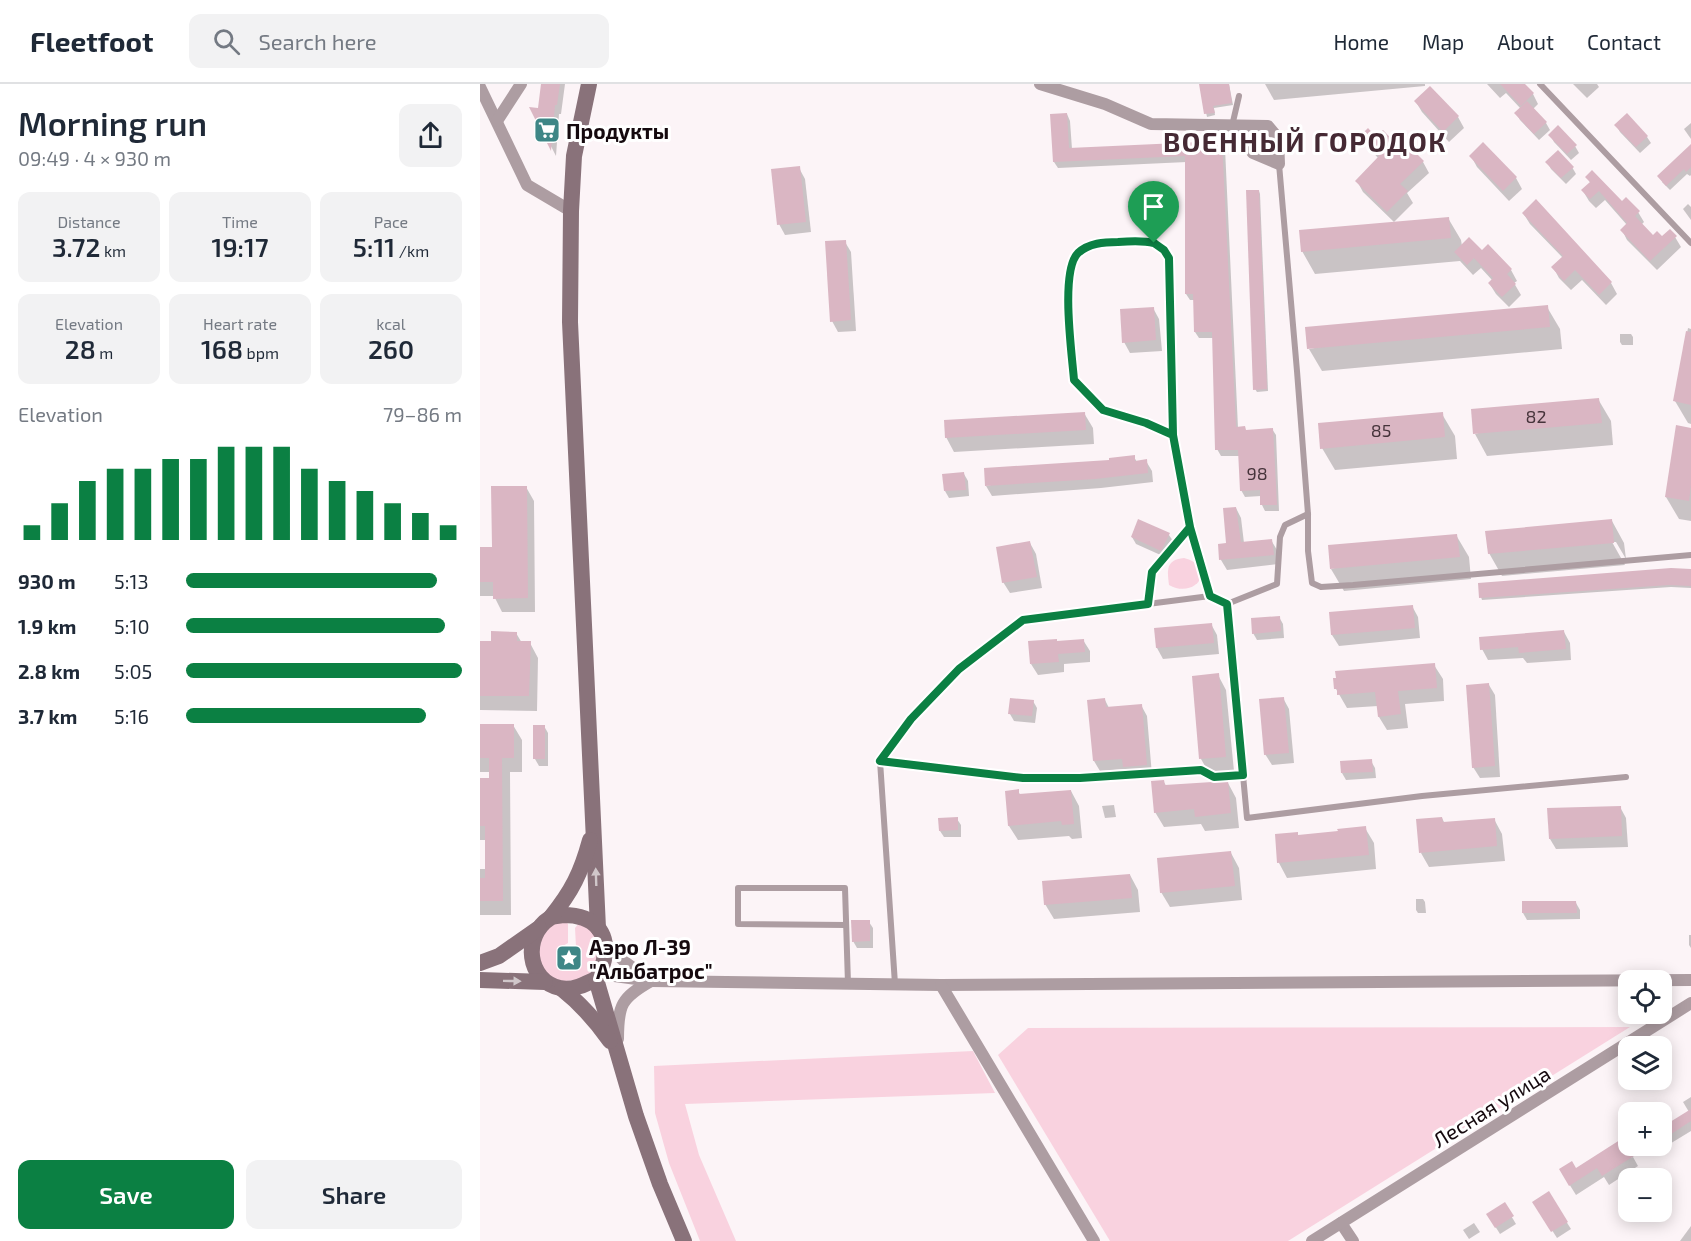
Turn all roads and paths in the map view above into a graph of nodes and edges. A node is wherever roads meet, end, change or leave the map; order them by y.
1 (521, 84) edge
2 (589, 84) edge
3 (1040, 84) edge
4 (1540, 84) edge
5 (480, 87) edge
6 (1239, 96) dead end
7 (496, 121) junction
8 (1232, 126) junction
9 (1279, 164) junction
10 (571, 211) junction
11 (1691, 243) edge
12 (1173, 435) junction
13 (1308, 514) junction
14 (1190, 527) junction
15 (1691, 555) edge
16 (1210, 596) junction
17 (1148, 604) junction
18 (1227, 604) junction
19 (880, 761) junction
20 (1243, 775) junction
21 (1626, 777) dead end
22 (594, 825) junction
23 (546, 921) junction
24 (846, 925) junction
25 (601, 935) junction
26 (480, 963) edge
27 (598, 977) junction
28 (480, 980) edge
29 (1691, 980) edge
30 (651, 981) junction
31 (545, 982) junction
32 (848, 984) junction
33 (895, 984) junction
34 (941, 985) junction
35 (562, 989) junction
36 (1691, 1003) edge
37 (618, 1054) junction
38 (1341, 1223) junction
39 (684, 1241) edge
40 (1094, 1241) edge
41 (1312, 1241) edge
42 (1353, 1241) edge

1 - 7 street
2 - 10 main road
3 - 8 street
4 - 11 lane
5 - 7 street
6 - 8 lane
7 - 10 street
8 - 9 street
8 - 9 street
9 - 13 lane
10 - 22 main road
12 - 12 lane
12 - 14 lane
13 - 15 lane
13 - 18 lane
14 - 16 lane
14 - 17 lane
16 - 17 lane
16 - 18 lane
17 - 19 lane
18 - 20 lane
19 - 20 lane
19 - 33 lane
20 - 21 lane
22 - 23 main road
25 -> 22 main road
23 - 25 main road
23 - 26 main road
23 - 31 main road
24 - 24 lane
24 - 32 lane
25 - 27 main road
25 - 30 street
27 - 30 street
27 - 35 main road
27 - 37 main road
28 -> 31 main road
29 - 34 street
30 - 32 street
30 - 37 street
31 - 35 main road
32 - 33 street
33 - 34 street
34 - 40 street
35 - 37 main road
36 - 38 street, Лесная улица
37 - 39 main road
38 - 41 street, Лесная улица
38 - 42 street

